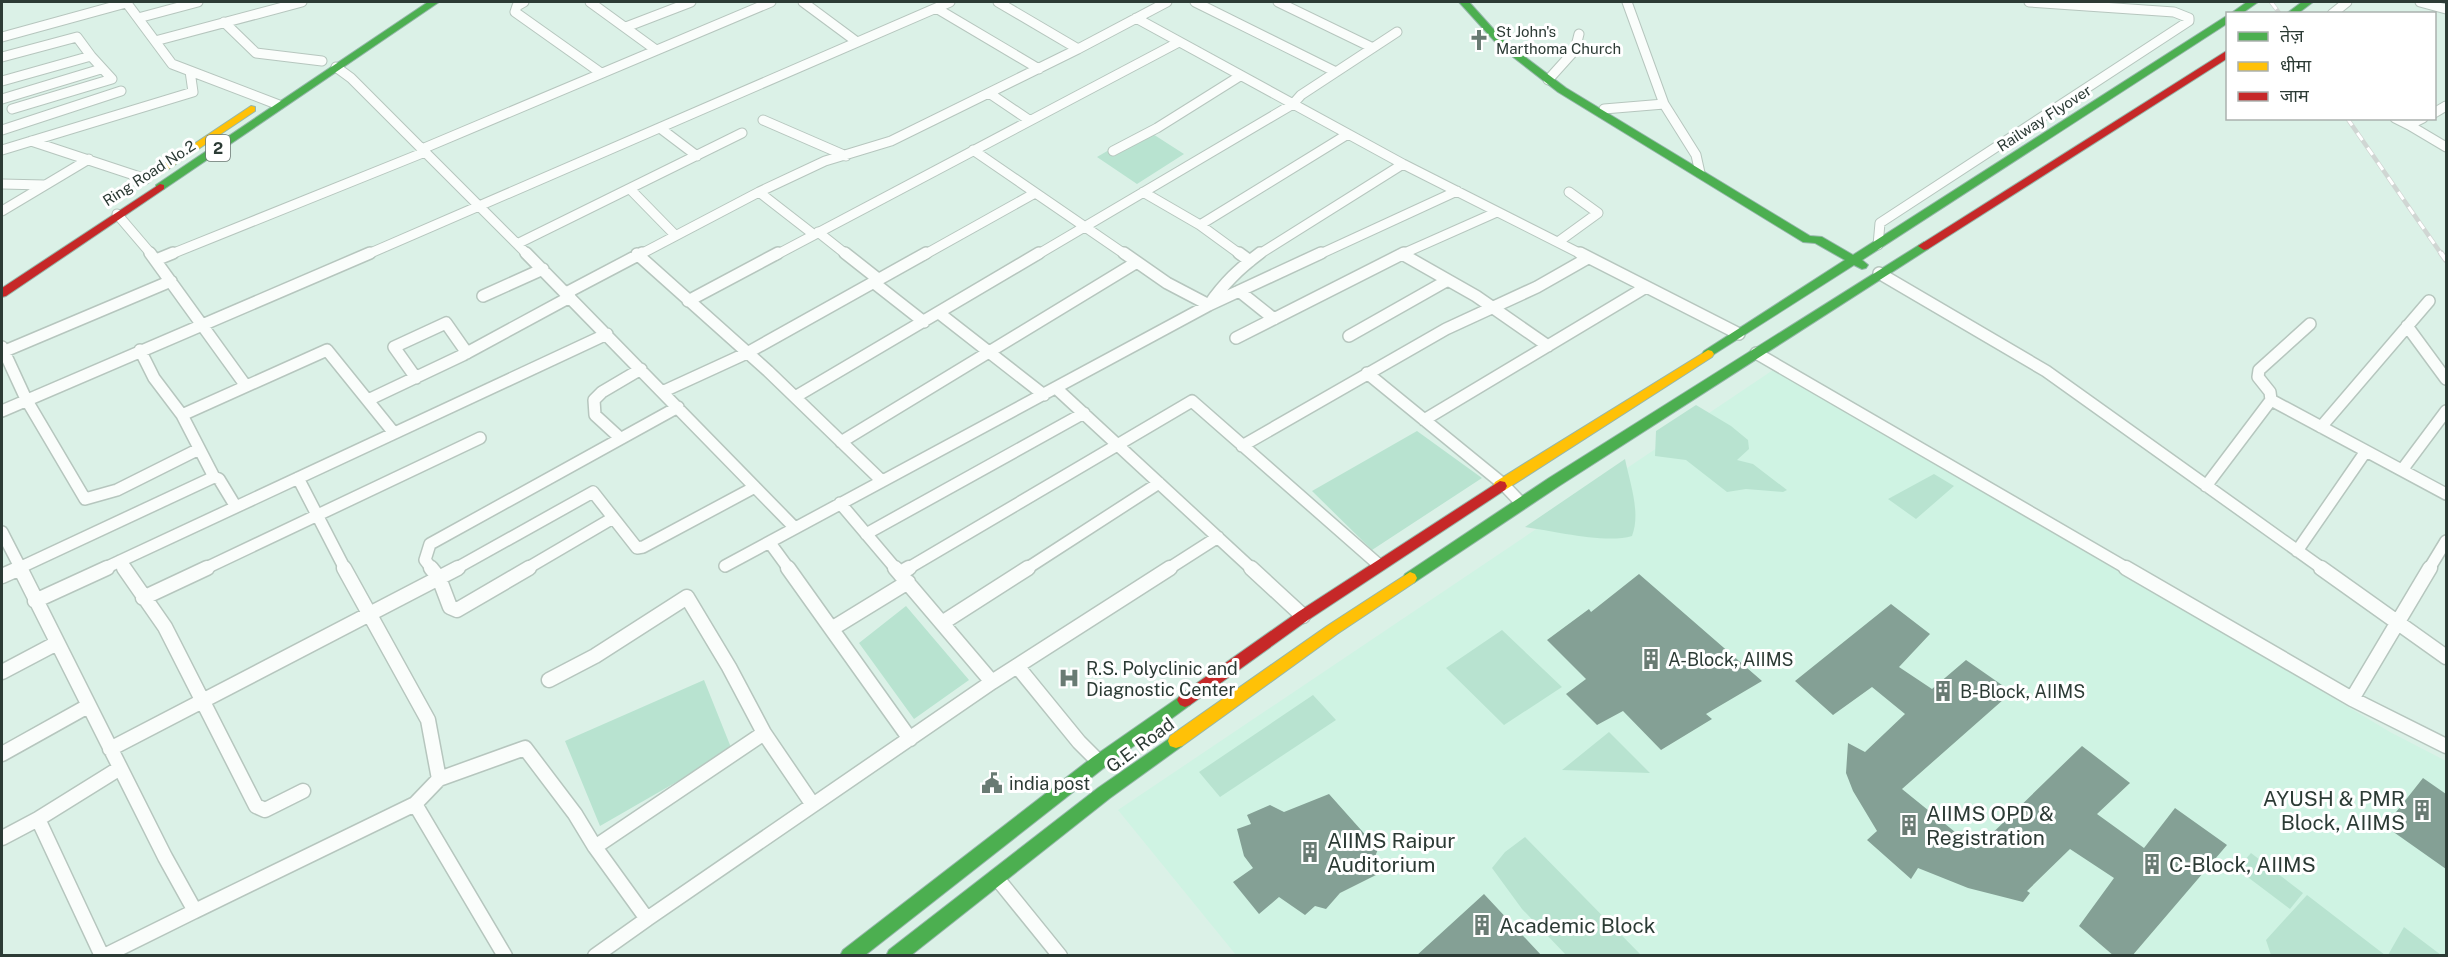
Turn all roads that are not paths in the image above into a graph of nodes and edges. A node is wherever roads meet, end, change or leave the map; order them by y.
1 (126, 2) edge
2 (195, 2) edge
3 (302, 2) edge
4 (415, 2) edge
5 (434, 2) edge
6 (524, 2) edge
7 (608, 2) edge
8 (691, 2) edge
9 (771, 2) edge
10 (802, 2) edge
11 (950, 2) edge
12 (998, 2) edge
13 (1167, 2) edge
14 (1195, 2) edge
15 (1278, 2) edge
16 (1464, 2) edge
17 (1477, 2) edge
18 (1627, 2) edge
19 (2026, 2) edge
20 (2253, 2) edge
21 (2308, 2) edge
22 (2347, 2) edge
23 (2420, 2) edge
24 (593, 4) edge
25 (936, 8) junction
26 (2446, 9) edge
27 (2237, 12) edge
28 (2293, 12) edge
29 (2334, 12) edge
30 (138, 18) junction
31 (1136, 18) junction
32 (2226, 19) edge
33 (224, 22) junction
34 (626, 27) junction
35 (1397, 32) dead end
36 (1579, 34) dead end
37 (2, 37) edge
38 (155, 41) junction
39 (857, 42) junction
40 (1179, 42) junction
41 (1371, 47) junction
42 (1078, 49) junction
43 (656, 50) junction
44 (2226, 54) edge
45 (91, 56) junction
46 (2, 57) edge
47 (322, 61) junction
48 (336, 67) junction
49 (102, 69) junction
50 (1039, 69) junction
51 (190, 71) junction
52 (1336, 72) junction
53 (601, 73) junction
54 (1240, 76) junction
55 (1550, 78) junction
56 (112, 79) junction
57 (2, 81) edge
58 (121, 91) junction
59 (989, 93) junction
60 (2, 99) edge
61 (263, 100) junction
62 (1293, 104) junction
63 (1664, 104) junction
64 (279, 105) junction
65 (12, 109) dead end
66 (1604, 109) junction
67 (135, 110) junction
68 (763, 120) dead end
69 (1029, 120) junction
70 (2399, 120) edge
71 (2419, 120) edge
72 (2409, 125) junction
73 (660, 128) junction
74 (2, 130) edge
75 (742, 134) dead end
76 (1348, 134) junction
77 (31, 141) junction
78 (2446, 147) edge
79 (2, 150) edge
80 (973, 150) junction
81 (423, 151) junction
82 (1113, 151) dead end
83 (697, 156) junction
84 (846, 156) junction
85 (89, 159) junction
86 (1403, 164) junction
87 (1699, 168) junction
88 (146, 179) junction
89 (2, 184) edge
90 (44, 185) junction
91 (134, 188) dead end
92 (630, 189) junction
93 (1457, 191) junction
94 (759, 192) junction
95 (1143, 192) junction
96 (1569, 192) dead end
97 (1035, 193) junction
98 (116, 207) junction
99 (480, 207) junction
100 (2, 211) edge
101 (1497, 212) junction
102 (1200, 225) junction
103 (1085, 227) junction
104 (815, 233) junction
105 (675, 234) junction
106 (1557, 242) junction
107 (517, 244) junction
108 (1878, 245) junction
109 (637, 254) junction
110 (1402, 254) junction
111 (1588, 258) junction
112 (156, 260) junction
113 (1853, 260) junction
114 (1250, 261) junction
115 (1137, 262) junction
116 (543, 269) junction
117 (1879, 273) junction
118 (2, 277) edge
119 (1448, 280) junction
120 (171, 281) junction
121 (875, 281) junction
122 (1646, 287) junction
123 (1239, 291) junction
124 (2, 293) edge
125 (568, 295) junction
126 (483, 296) dead end
127 (688, 300) junction
128 (2429, 301) dead end
129 (1209, 305) junction
130 (1492, 308) junction
131 (939, 313) junction
132 (1274, 319) junction
133 (924, 322) junction
134 (201, 324) junction
135 (2310, 324) dead end
136 (2407, 326) junction
137 (607, 334) junction
138 (1739, 334) junction
139 (1349, 336) dead end
140 (1236, 338) dead end
141 (1548, 346) junction
142 (3, 349) edge
143 (140, 350) junction
144 (990, 352) junction
145 (467, 353) junction
146 (747, 353) junction
147 (1756, 353) junction
148 (641, 369) junction
149 (1367, 373) junction
150 (416, 378) junction
151 (2446, 379) edge
152 (246, 386) junction
153 (1057, 389) junction
154 (662, 392) junction
155 (1044, 396) junction
156 (795, 397) junction
157 (26, 399) junction
158 (368, 400) junction
159 (2271, 400) junction
160 (678, 407) junction
161 (2, 411) edge
162 (2446, 411) edge
163 (1084, 413) junction
164 (182, 416) junction
165 (1424, 420) junction
166 (2320, 427) junction
167 (394, 433) junction
168 (619, 437) junction
169 (480, 438) dead end
170 (841, 442) junction
171 (1118, 445) junction
172 (1242, 446) junction
173 (197, 450) junction
174 (2366, 451) junction
175 (2402, 470) junction
176 (213, 477) junction
177 (298, 478) junction
178 (882, 481) junction
179 (1159, 483) junction
180 (1503, 484) junction
181 (2206, 486) junction
182 (755, 487) junction
183 (2446, 494) edge
184 (840, 503) junction
185 (1521, 503) junction
186 (236, 507) junction
187 (316, 516) junction
188 (613, 518) junction
189 (794, 527) junction
190 (2, 532) edge
191 (866, 534) junction
192 (1218, 537) junction
193 (2446, 541) edge
194 (770, 543) junction
195 (2297, 551) junction
196 (120, 561) junction
197 (1379, 565) junction
198 (725, 566) dead end
199 (19, 568) junction
200 (2, 576) edge
201 (439, 578) junction
202 (904, 578) junction
203 (143, 598) junction
204 (35, 601) junction
205 (369, 613) junction
206 (1303, 615) junction
207 (942, 622) junction
208 (2398, 623) junction
209 (833, 628) junction
210 (57, 643) junction
211 (2446, 657) edge
212 (1017, 666) junction
213 (2, 672) edge
214 (549, 680) dead end
215 (992, 682) junction
216 (2352, 699) junction
217 (202, 700) junction
218 (88, 706) junction
219 (764, 733) junction
220 (910, 739) junction
221 (2446, 747) edge
222 (110, 749) junction
223 (2, 754) edge
224 (1100, 762) junction
225 (120, 768) junction
226 (440, 779) junction
227 (303, 791) dead end
228 (415, 804) junction
229 (813, 805) junction
230 (38, 819) junction
231 (2, 838) edge
232 (595, 847) junction
233 (996, 877) junction
234 (195, 910) junction
235 (647, 919) junction
236 (103, 956) edge
237 (505, 956) edge
238 (595, 956) edge
239 (849, 956) edge
240 (895, 956) edge
241 (1060, 956) edge

1 - 30 street
1 - 37 street
2 - 30 street
3 - 33 street
4 - 47 main road, Ring Road No.2 / 2
5 - 48 main road, Ring Road No.2 / 2
6 - 53 street
7 - 24 street
8 - 34 street
9 - 43 street
10 - 39 street
11 - 25 street
12 - 42 street
13 - 31 street
14 - 52 street
15 - 41 street
16 - 55 main road
17 - 55 main road
18 - 63 street
19 - 108 street
20 - 27 main road
21 - 28 main road
22 - 29 street
23 - 26 street
24 - 34 street
25 - 39 street
25 - 50 street
30 - 38 street
31 - 40 street
31 - 42 street
32 - 108 main road, Railway Flyover
33 - 38 street
33 - 47 street
34 - 43 street
35 - 41 street
36 - 55 street
38 - 51 street
39 - 73 street
40 - 54 street
40 - 69 street
41 - 52 street
42 - 50 street
43 - 53 street
44 - 117 main road
45 - 46 street
45 - 49 street
45 - 57 street
47 - 61 main road, Ring Road No.2 / 2
48 - 64 main road, Ring Road No.2 / 2
48 - 81 street
49 - 56 street
49 - 60 street
50 - 59 street
51 - 61 street
51 - 67 street
52 - 62 street
53 - 81 street
54 - 62 street
54 - 82 street
55 - 66 main road
55 - 87 main road
56 - 58 street
56 - 65 street
58 - 67 street
58 - 74 street
59 - 69 street
59 - 84 street
61 - 64 street
61 - 88 main road, Ring Road No.2 / 2
62 - 76 street
62 - 95 street
63 - 66 street
63 - 87 street
64 - 98 main road, Ring Road No.2 / 2
66 - 87 main road
67 - 77 street
68 - 84 street
69 - 80 street
70 - 72 street
71 - 72 street
72 - 78 street
73 - 83 street
73 - 99 street
75 - 83 street
76 - 86 street
76 - 102 street
77 - 79 street
77 - 85 street
80 - 97 street
80 - 104 street
81 - 99 street
81 - 112 street
83 - 92 street
84 - 94 street
85 - 88 street
85 - 90 street
86 - 93 street
86 - 114 street
87 - 113 main road
88 - 91 main road, Ring Road No.2 / 2
89 - 90 street
90 - 100 street
92 - 105 street
92 - 107 street
93 - 101 street
93 - 123 street
94 - 104 street
94 - 105 street
95 - 102 street
95 - 103 street
96 - 106 street
97 - 103 street
97 - 121 street
98 - 112 street
98 - 118 main road, Ring Road No.2 / 2
98 - 124 main road, Ring Road No.2 / 2
99 - 107 street
99 - 134 street
101 - 106 street
101 - 110 street
102 - 114 street
103 - 115 street
103 - 131 street
104 - 121 street
104 - 127 street
105 - 109 street
106 - 111 street
107 - 116 street
108 - 113 main road, Railway Flyover
109 - 125 street
109 - 127 street
110 - 119 street
110 - 132 street
111 - 122 street
111 - 130 street
112 - 120 street
113 - 117 main road
113 - 138 main road, Railway Flyover
114 - 129 street
115 - 129 street
115 - 144 street
116 - 125 street
116 - 126 street
117 - 147 main road, G.E. Road
117 - 181 street
119 - 130 street
119 - 139 street
120 - 134 street
120 - 142 street
121 - 133 street
121 - 146 street
122 - 138 street
122 - 141 street
123 - 129 street
123 - 132 street
125 - 137 street
125 - 145 street
127 - 146 street
128 - 136 street
129 - 153 street
130 - 141 street
130 - 149 street
131 - 133 street
131 - 144 street
132 - 140 street
133 - 156 street
134 - 143 street
134 - 152 street
135 - 159 street
136 - 151 street
136 - 166 street
137 - 148 street
137 - 167 street
138 - 180 main road, Railway Flyover
141 - 165 street
142 - 157 street
143 - 157 street
143 - 164 street
144 - 155 street
144 - 170 street
145 - 150 street
145 - 150 street
146 - 154 street
146 - 156 street
147 - 185 main road, G.E. Road
147 - 216 street
148 - 154 street
148 - 168 street
149 - 165 street
149 - 172 street
150 - 158 street
152 - 158 street
152 - 164 street
153 - 155 street
153 - 163 street
154 - 160 street
155 - 178 street
156 - 170 street
157 - 161 street
157 - 173 street
158 - 167 street
159 - 166 street
159 - 181 street
160 - 168 street
160 - 182 street
162 - 175 street
163 - 171 street
163 - 191 street
164 - 173 street
165 - 180 street
166 - 174 street
167 - 177 street
168 - 201 street
169 - 187 street
170 - 178 street
171 - 172 street
171 - 179 street
171 - 202 street
172 - 197 street
173 - 176 street
174 - 175 street
174 - 195 street
175 - 183 street
176 - 186 street
176 - 199 street
177 - 186 street
177 - 187 street
178 - 184 street
179 - 192 street
179 - 207 street
180 - 185 street
180 - 197 main road, Railway Flyover
181 - 195 street
182 - 188 street
182 - 189 street
184 - 189 street
184 - 191 street
185 - 233 main road, G.E. Road
186 - 196 street
187 - 203 street
187 - 205 street
188 - 201 street
188 - 201 street
189 - 194 street
190 - 199 street
191 - 202 street
192 - 206 street
192 - 212 street
193 - 208 street
194 - 198 street
194 - 209 street
195 - 208 street
196 - 203 street
196 - 204 street
197 - 206 main road, Railway Flyover
199 - 200 street
199 - 204 street
201 - 205 street
202 - 207 street
202 - 209 street
203 - 217 street
204 - 210 street
205 - 217 street
205 - 226 street
206 - 224 main road, Railway Flyover
207 - 215 street
208 - 211 street
208 - 216 street
209 - 220 street
210 - 213 street
210 - 218 street
212 - 215 street
212 - 224 street
214 - 219 street
215 - 220 street
216 - 221 street
217 - 222 street
217 - 227 street
218 - 222 street
218 - 223 street
219 - 229 street
219 - 232 street
220 - 229 street
222 - 225 street
224 - 239 main road, Railway Flyover
225 - 230 street
225 - 234 street
226 - 228 street
226 - 232 street
228 - 234 street
228 - 237 street
229 - 235 street
230 - 231 street
230 - 236 street
232 - 235 street
233 - 240 main road, G.E. Road
233 - 241 street
234 - 236 street
235 - 238 street

